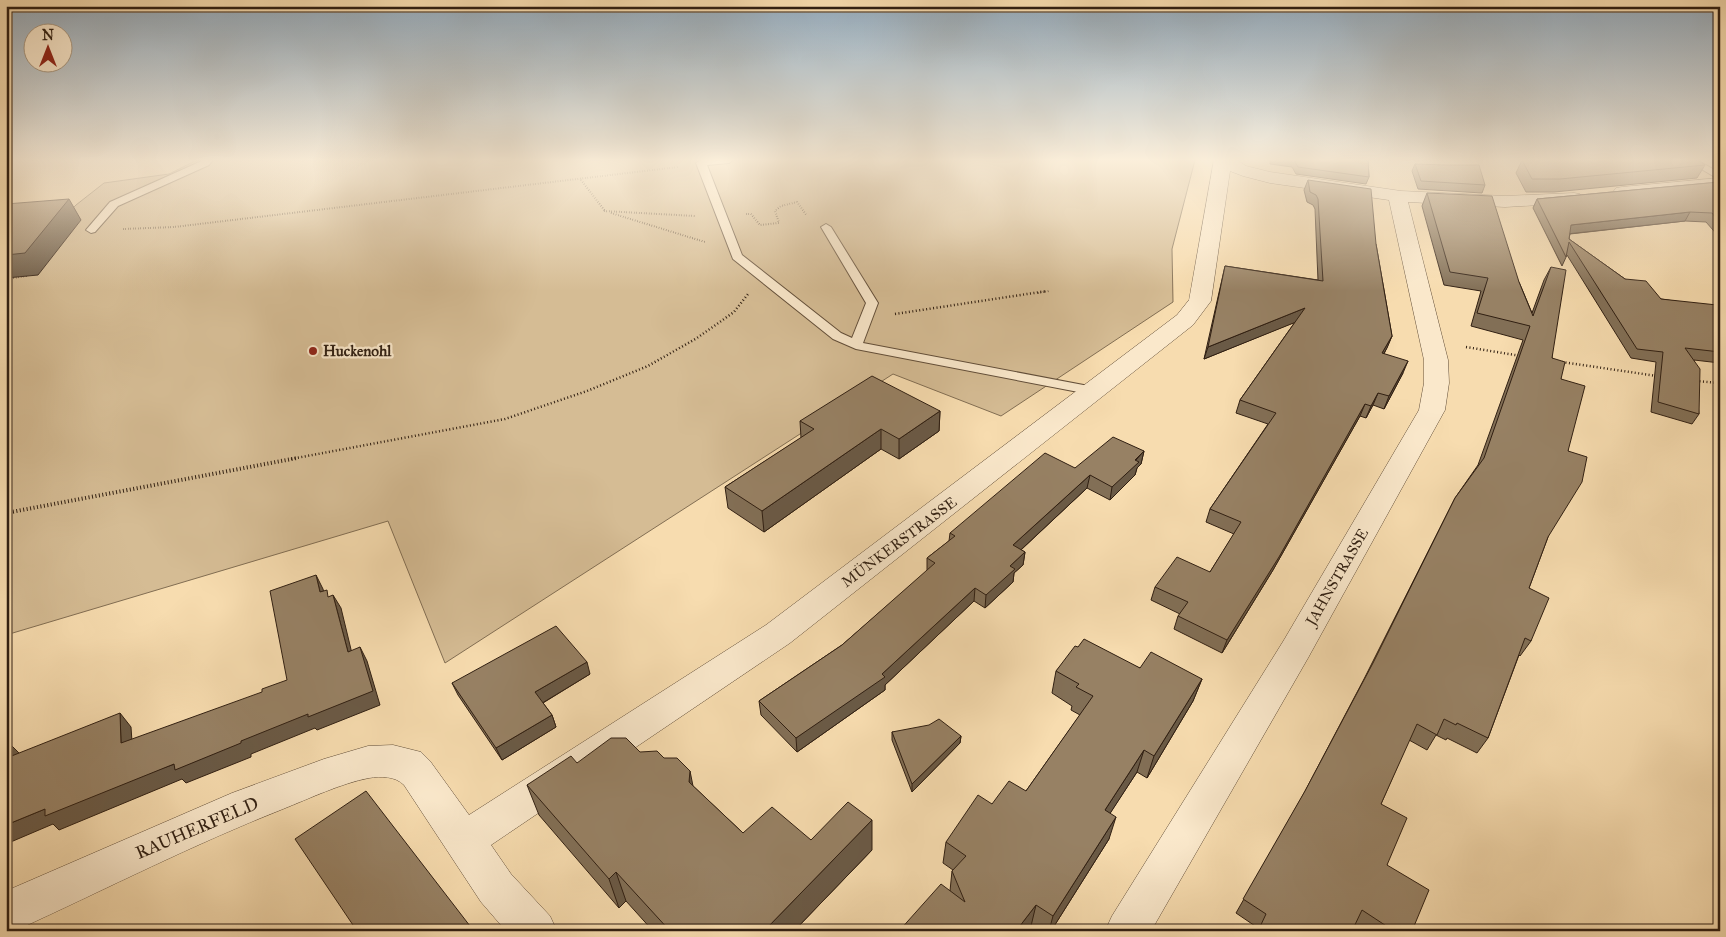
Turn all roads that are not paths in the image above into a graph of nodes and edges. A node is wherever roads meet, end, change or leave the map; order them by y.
1 (115, 204) edge
2 (717, 204) edge
3 (1217, 204) edge
4 (1399, 204) edge
5 (826, 227) road end
6 (91, 230) road end
7 (856, 345) junction
8 (1094, 391) junction
9 (463, 841) junction
10 (6, 913) edge
11 (535, 931) edge
12 (1127, 931) edge

1 - 6 lane
2 - 7 lane
3 - 8 street, MÜNKERSTRASSE
4 - 12 street, JAHNSTRASSE
5 - 7 lane
7 - 8 lane
8 - 9 street, MÜNKERSTRASSE
9 - 10 street, RAUHERFELD
9 - 11 street

